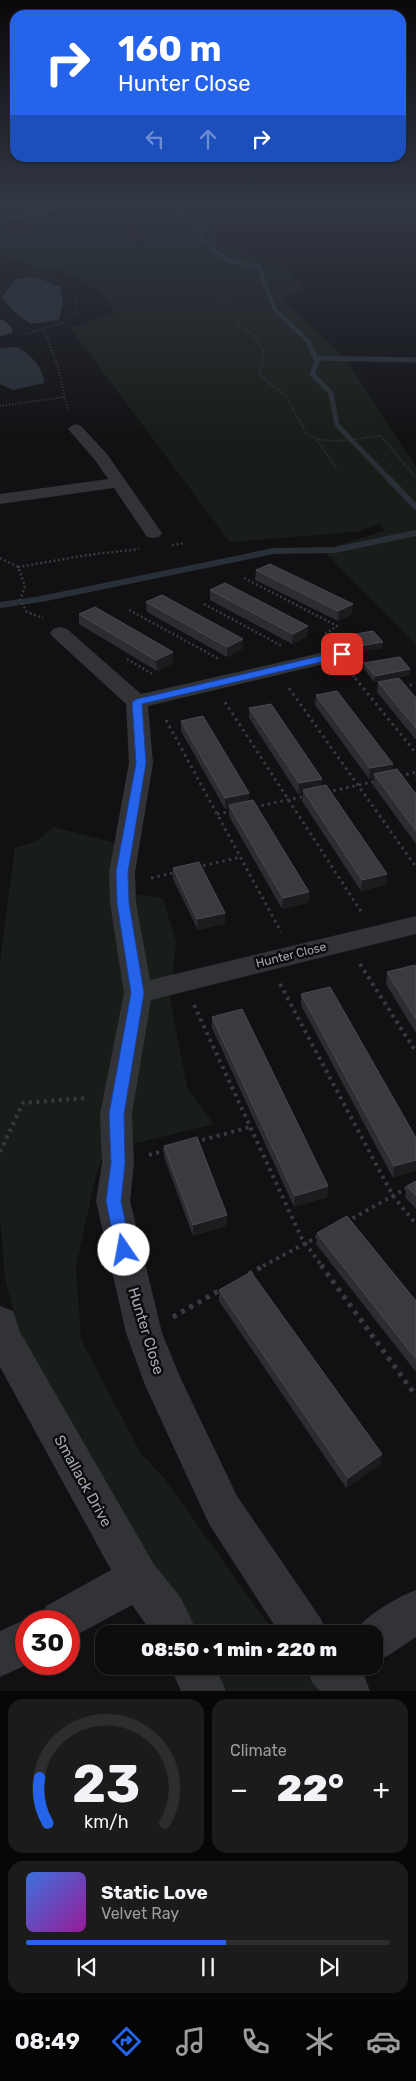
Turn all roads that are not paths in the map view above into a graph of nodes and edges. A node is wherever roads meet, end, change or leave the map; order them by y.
1 (0, 323) edge
2 (0, 332) edge
3 (76, 429) dead end
4 (118, 482) junction
5 (0, 499) edge
6 (149, 541) road end
7 (60, 633) dead end
8 (339, 655) road end
9 (146, 700) junction
10 (416, 925) edge
11 (138, 993) junction
12 (0, 1323) edge
13 (138, 1578) junction
14 (80, 1610) edge
15 (416, 1611) edge
16 (172, 1625) edge
17 (300, 1625) edge
18 (383, 1634) edge
19 (15, 1647) edge
20 (0, 1656) edge
21 (196, 1675) edge
22 (204, 1691) edge

1 - 2 street
3 - 4 street
4 - 5 street
4 - 6 street
7 - 9 street
8 - 9 street
9 - 11 street, Hunter Close
10 - 11 street, Hunter Close
11 - 17 street, Hunter Close
12 - 13 street, Smallack Drive
13 - 14 street
13 - 16 street, Smallack Drive
15 - 18 street
19 - 20 street
21 - 22 street

